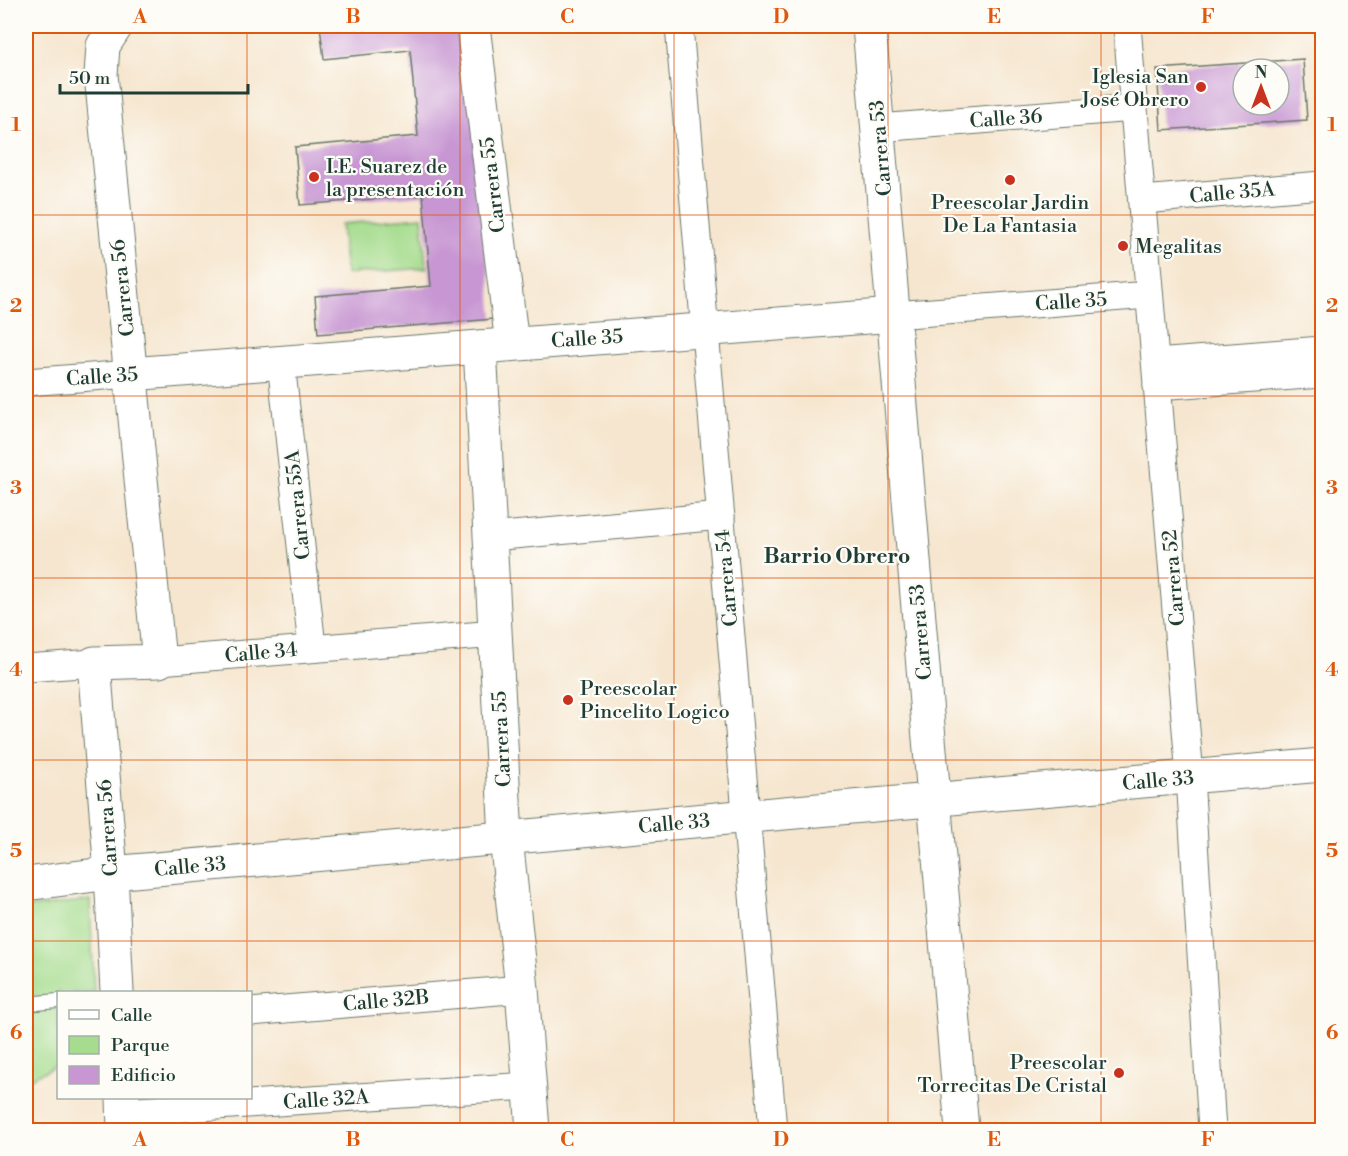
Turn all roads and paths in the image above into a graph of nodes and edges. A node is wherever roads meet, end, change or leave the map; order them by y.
1 (116, 26) edge
2 (473, 26) edge
3 (679, 26) edge
4 (869, 26) edge
5 (1127, 26) edge
6 (1134, 108) junction
7 (878, 128) junction
8 (1323, 184) edge
9 (1142, 200) junction
10 (1148, 295) junction
11 (894, 315) junction
12 (703, 329) junction
13 (512, 344) junction
14 (480, 347) junction
15 (1323, 350) edge
16 (281, 362) junction
17 (130, 374) junction
18 (1323, 374) edge
19 (1157, 375) junction
20 (26, 382) edge
21 (721, 516) junction
22 (491, 537) junction
23 (496, 634) junction
24 (312, 647) junction
25 (159, 661) junction
26 (94, 663) junction
27 (26, 668) edge
28 (1323, 765) edge
29 (1190, 777) junction
30 (935, 800) junction
31 (747, 816) junction
32 (506, 838) junction
33 (111, 873) junction
34 (26, 884) edge
35 (522, 989) junction
36 (117, 991) edge
37 (57, 1001) edge
38 (26, 1004) edge
39 (252, 1012) edge
40 (528, 1086) junction
41 (123, 1113) edge
42 (533, 1131) edge
43 (773, 1131) edge
44 (962, 1131) edge
45 (1212, 1131) edge

1 - 17 street, Carrera 56
2 - 13 street, Carrera 55
3 - 12 street, Carrera 54
4 - 7 street, Carrera 53
5 - 6 street, Carrera 52
6 - 7 street, Calle 36
6 - 9 street, Carrera 52
7 - 11 street, Carrera 53
8 - 9 street, Calle 35A
9 - 10 street, Carrera 52
10 - 11 street, Calle 35
10 - 19 street, Carrera 52
11 - 12 street, Calle 35
11 - 30 street, Carrera 53
12 - 13 street, Calle 35
12 - 21 street, Carrera 54
13 - 14 street, Calle 35
14 - 16 street, Calle 35
14 - 22 street, Carrera 55
15 - 19 street
16 - 17 street, Calle 35
16 - 24 street, Carrera 55A
17 - 20 street, Calle 35
17 - 25 street, Carrera 56
18 - 19 street
19 - 29 street, Carrera 52
21 - 22 street
21 - 31 street, Carrera 54
22 - 23 street, Carrera 55
23 - 24 street, Calle 34
23 - 32 street, Carrera 55
24 - 25 street, Calle 34
25 - 26 street, Calle 34
26 - 27 street, Calle 34
26 - 33 street, Carrera 56
28 - 29 street, Calle 33
29 - 30 street, Calle 33
29 - 45 street, Carrera 52
30 - 31 street, Calle 33
30 - 44 street, Carrera 53
31 - 32 street, Calle 33
31 - 43 street, Carrera 54
32 - 33 street, Calle 33
32 - 35 street, Carrera 55
33 - 34 street, Calle 33
33 - 36 street, Carrera 56
35 - 39 street, Calle 32B
35 - 40 street, Carrera 55
37 - 38 lane
40 - 41 street, Calle 32A
40 - 42 street, Carrera 55

